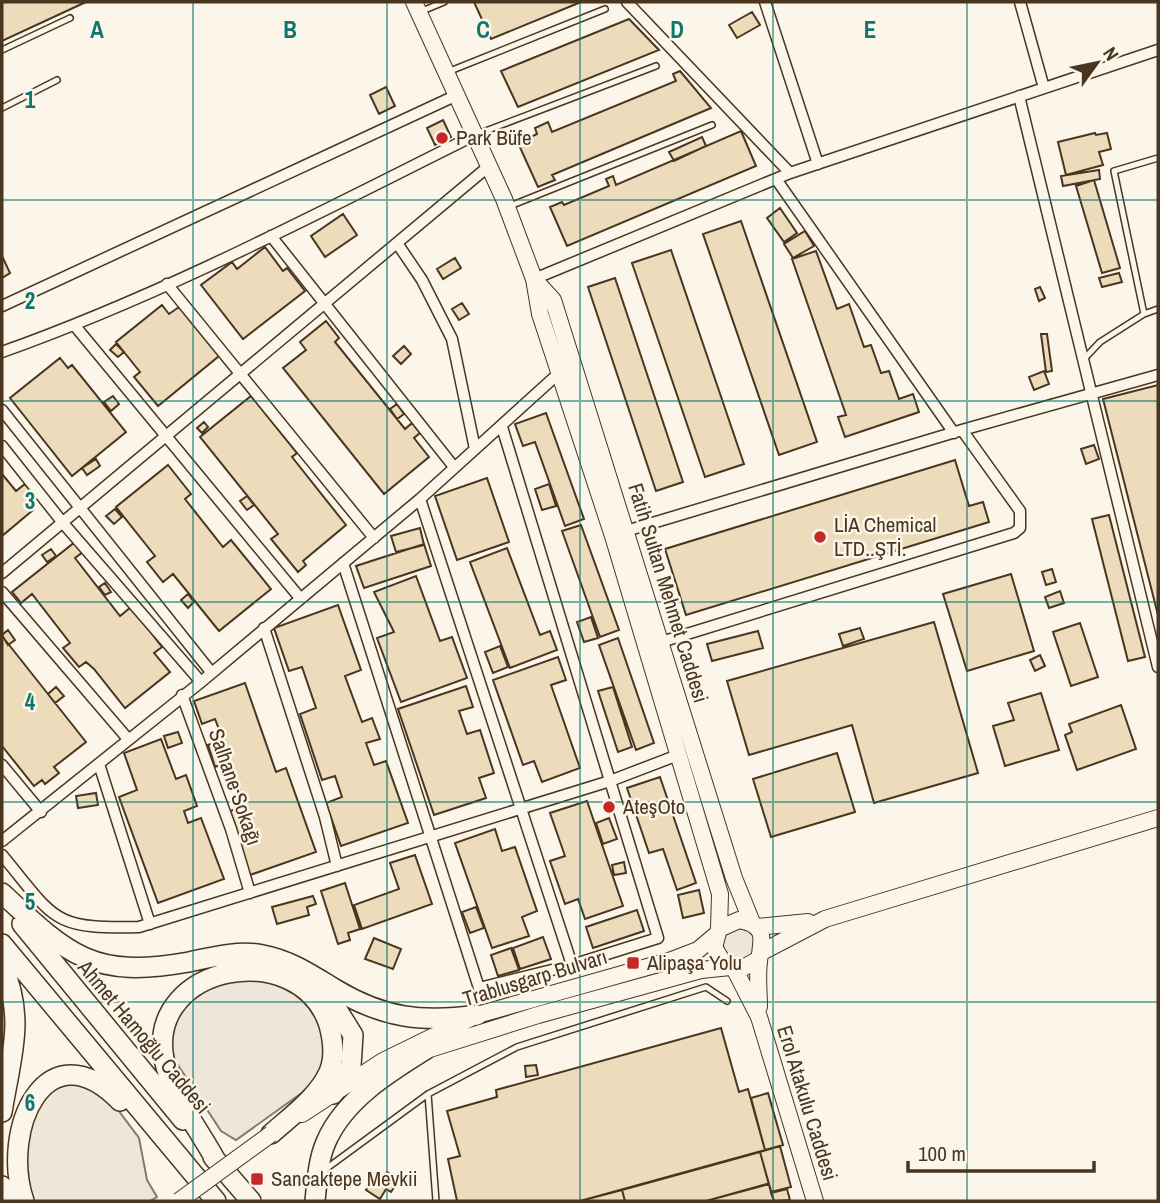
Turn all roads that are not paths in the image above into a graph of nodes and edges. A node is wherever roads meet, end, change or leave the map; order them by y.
1 (444, 2) edge
2 (627, 2) edge
3 (765, 2) edge
4 (1020, 2) edge
5 (416, 7) edge
6 (605, 9) dead end
7 (70, 18) dead end
8 (2, 50) edge
9 (1158, 50) edge
10 (656, 66) dead end
11 (447, 73) junction
12 (57, 80) dead end
13 (1044, 88) junction
14 (457, 95) junction
15 (1019, 96) junction
16 (2, 108) edge
17 (712, 125) dead end
18 (475, 135) junction
19 (1158, 158) edge
20 (818, 164) junction
21 (489, 166) junction
22 (790, 173) junction
23 (776, 179) junction
24 (507, 207) junction
25 (271, 236) junction
26 (397, 243) junction
27 (534, 279) junction
28 (167, 284) junction
29 (325, 304) junction
30 (2, 306) edge
31 (1158, 309) edge
32 (1144, 314) junction
33 (75, 326) junction
34 (2, 352) edge
35 (1083, 360) junction
36 (576, 369) junction
37 (558, 374) junction
38 (240, 375) junction
39 (1158, 375) edge
40 (1091, 393) junction
41 (2, 410) edge
42 (502, 427) junction
43 (958, 431) junction
44 (167, 437) junction
45 (2, 446) edge
46 (475, 449) junction
47 (454, 467) junction
48 (420, 499) junction
49 (79, 510) junction
50 (64, 523) junction
51 (619, 533) junction
52 (374, 538) junction
53 (343, 563) junction
54 (2, 573) edge
55 (2, 593) edge
56 (300, 598) junction
57 (264, 628) junction
58 (661, 642) junction
59 (1158, 667) edge
60 (211, 672) junction
61 (201, 681) junction
62 (182, 695) junction
63 (128, 739) junction
64 (694, 749) junction
65 (678, 755) junction
66 (99, 764) junction
67 (2, 765) edge
68 (610, 781) junction
69 (521, 808) junction
70 (41, 811) junction
71 (1158, 818) edge
72 (431, 837) junction
73 (2, 841) edge
74 (2, 855) edge
75 (337, 866) junction
76 (250, 892) junction
77 (2, 893) edge
78 (2, 900) edge
79 (825, 919) junction
80 (150, 924) junction
81 (755, 926) junction
82 (718, 932) junction
83 (2, 944) edge
84 (760, 955) junction
85 (2, 964) edge
86 (572, 965) junction
87 (732, 968) junction
88 (307, 972) junction
89 (727, 1001) dead end
90 (477, 1015) junction
91 (759, 1017) junction
92 (425, 1050) junction
93 (333, 1094) junction
94 (428, 1094) junction
95 (2, 1112) edge
96 (271, 1134) junction
97 (215, 1159) junction
98 (192, 1174) junction
99 (318, 1175) junction
100 (24, 1201) edge
101 (179, 1201) edge
102 (215, 1201) edge
103 (251, 1201) edge
104 (315, 1201) edge
105 (436, 1201) edge
106 (815, 1201) edge

1 - 5 lane
2 - 22 street
3 - 20 street
4 - 13 street
5 - 11 main road, Fatih Sultan Mehmet Caddesi
6 - 11 lane
7 - 8 lane
9 - 13 street
10 - 18 lane
11 - 14 main road, Fatih Sultan Mehmet Caddesi
12 - 16 lane
13 - 15 street
14 - 18 main road, Fatih Sultan Mehmet Caddesi
14 - 30 street
15 - 20 street
15 - 35 street
17 - 24 lane
18 - 21 main road, Fatih Sultan Mehmet Caddesi
18 - 25 street
19 - 32 lane
20 - 22 street
21 - 24 main road, Fatih Sultan Mehmet Caddesi
21 - 26 street
22 - 23 street
23 - 27 street
23 - 43 street
24 - 27 main road, Fatih Sultan Mehmet Caddesi
25 - 28 street
25 - 29 street
26 - 29 street
26 - 46 street
27 - 36 main road, Fatih Sultan Mehmet Caddesi
27 - 37 main road, Fatih Sultan Mehmet Caddesi
28 - 33 street
28 - 38 street
29 - 38 street
29 - 47 street
31 - 32 lane
32 - 35 lane
33 - 34 street
33 - 44 street
35 - 40 street
36 - 37 main road
36 - 51 main road, Fatih Sultan Mehmet Caddesi
37 - 42 street
37 - 51 main road, Fatih Sultan Mehmet Caddesi
38 - 44 street
38 - 52 street
39 - 40 street
40 - 43 street
40 - 59 street
41 - 49 street
42 - 46 street
42 - 68 street
43 - 51 street
43 - 58 street
44 - 49 street
44 - 56 street
45 - 50 street
46 - 47 street
47 - 48 street
48 - 52 street
48 - 69 street
49 - 50 street
49 - 60 street
50 - 54 street
50 - 61 street
51 - 58 main road, Fatih Sultan Mehmet Caddesi
51 - 65 main road, Fatih Sultan Mehmet Caddesi
52 - 53 street
53 - 56 street
53 - 72 street
55 - 63 street
56 - 57 street
57 - 60 street
57 - 75 street
58 - 64 main road, Fatih Sultan Mehmet Caddesi
60 - 61 street
61 - 62 street
62 - 63 street
62 - 76 street, Salhane Sokağı
63 - 66 street
64 - 65 main road
64 - 81 main road, Fatih Sultan Mehmet Caddesi
65 - 68 street
65 - 82 main road, Fatih Sultan Mehmet Caddesi
66 - 70 street
66 - 80 street
67 - 70 street
68 - 69 street
68 - 86 street
69 - 72 street
69 - 86 street
70 - 73 street
71 - 79 main road
72 - 75 street
72 - 86 street
74 - 80 street
75 - 76 street
76 - 80 street
77 - 88 highway
78 - 97 highway, Ahmet Hamoğlu Caddesi
79 - 81 main road
79 - 84 main road
81 - 82 main road
81 - 84 main road
82 - 87 main road
82 - 90 main road, Trablusgarp Bulvarı
83 - 98 highway
84 - 87 main road
84 - 91 main road
85 - 95 highway
87 - 91 main road
87 - 92 main road, Trablusgarp Bulvarı
88 - 90 highway
88 - 93 highway
89 - 94 lane
90 - 93 main road, Trablusgarp Bulvarı
91 - 106 main road, Erol Atakulu Caddesi
92 - 93 main road, Trablusgarp Bulvarı
92 - 99 highway
93 - 96 main road, Trablusgarp Bulvarı
94 - 99 lane
94 - 105 lane
96 - 97 highway
96 - 101 main road, Trablusgarp Bulvarı, bridge
97 - 103 highway, Ahmet Hamoğlu Caddesi
98 - 100 highway
98 - 102 highway
99 - 104 highway

